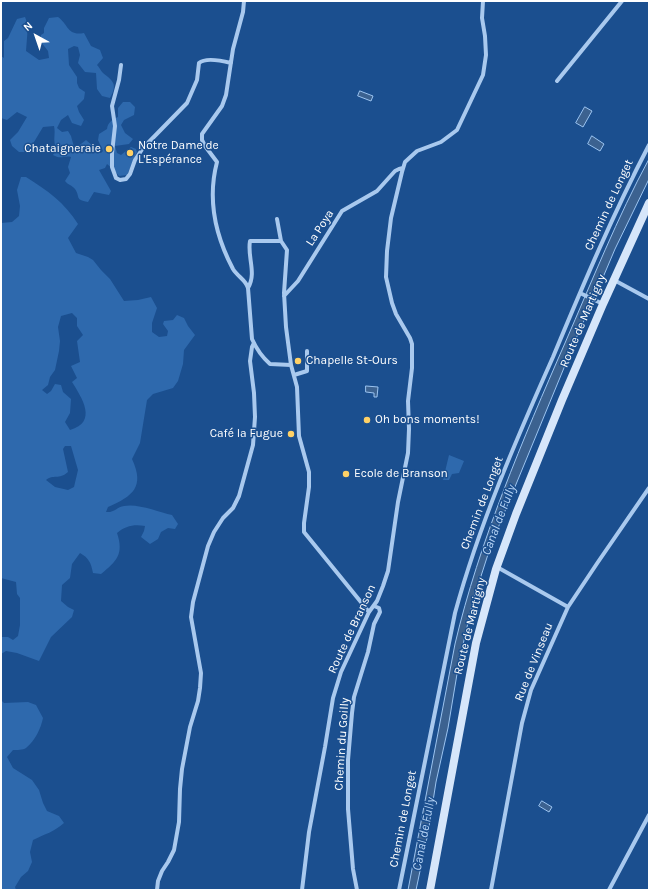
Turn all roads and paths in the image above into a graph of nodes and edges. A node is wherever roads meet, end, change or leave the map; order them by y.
1 (244, 1) edge
2 (483, 1) edge
3 (622, 1) edge
4 (231, 63) junction
5 (121, 65) dead end
6 (557, 81) dead end
7 (649, 145) edge
8 (403, 168) junction
9 (649, 203) edge
10 (277, 219) dead end
11 (281, 241) junction
12 (614, 280) junction
13 (248, 288) junction
14 (580, 293) junction
15 (284, 296) junction
16 (649, 299) edge
17 (603, 304) junction
18 (254, 343) junction
19 (307, 351) dead end
20 (291, 365) junction
21 (294, 375) junction
22 (649, 488) edge
23 (497, 567) junction
24 (374, 606) junction
25 (568, 608) junction
26 (369, 612) junction
27 (649, 815) edge
28 (158, 890) edge
29 (302, 890) edge
30 (357, 890) edge
31 (399, 890) edge
32 (430, 890) edge
33 (491, 890) edge
34 (609, 890) edge

1 - 4 street
2 - 8 street
3 - 6 street
4 - 5 street
4 - 13 street
7 - 14 street, Chemin de Longet
8 - 15 street, La Poya
8 - 24 street, Route de Branson
9 - 12 main road, Route de Martigny
10 - 11 street
11 - 13 street
11 - 15 street
12 - 16 street
12 - 17 main road, Route de Martigny
13 - 18 street
14 - 17 street
14 - 31 street, Chemin de Longet
15 - 20 street
17 - 23 main road, Route de Martigny
18 - 20 street
18 - 28 street
19 - 21 street
20 - 21 street
21 - 26 street
22 - 25 street, Rue de Vinseau
23 - 25 street
23 - 32 main road, Route de Martigny
24 - 26 street, Route de Branson
24 - 30 street, Chemin du Goilly
25 - 33 street, Rue de Vinseau
26 - 29 street, Route de Branson
27 - 34 street

